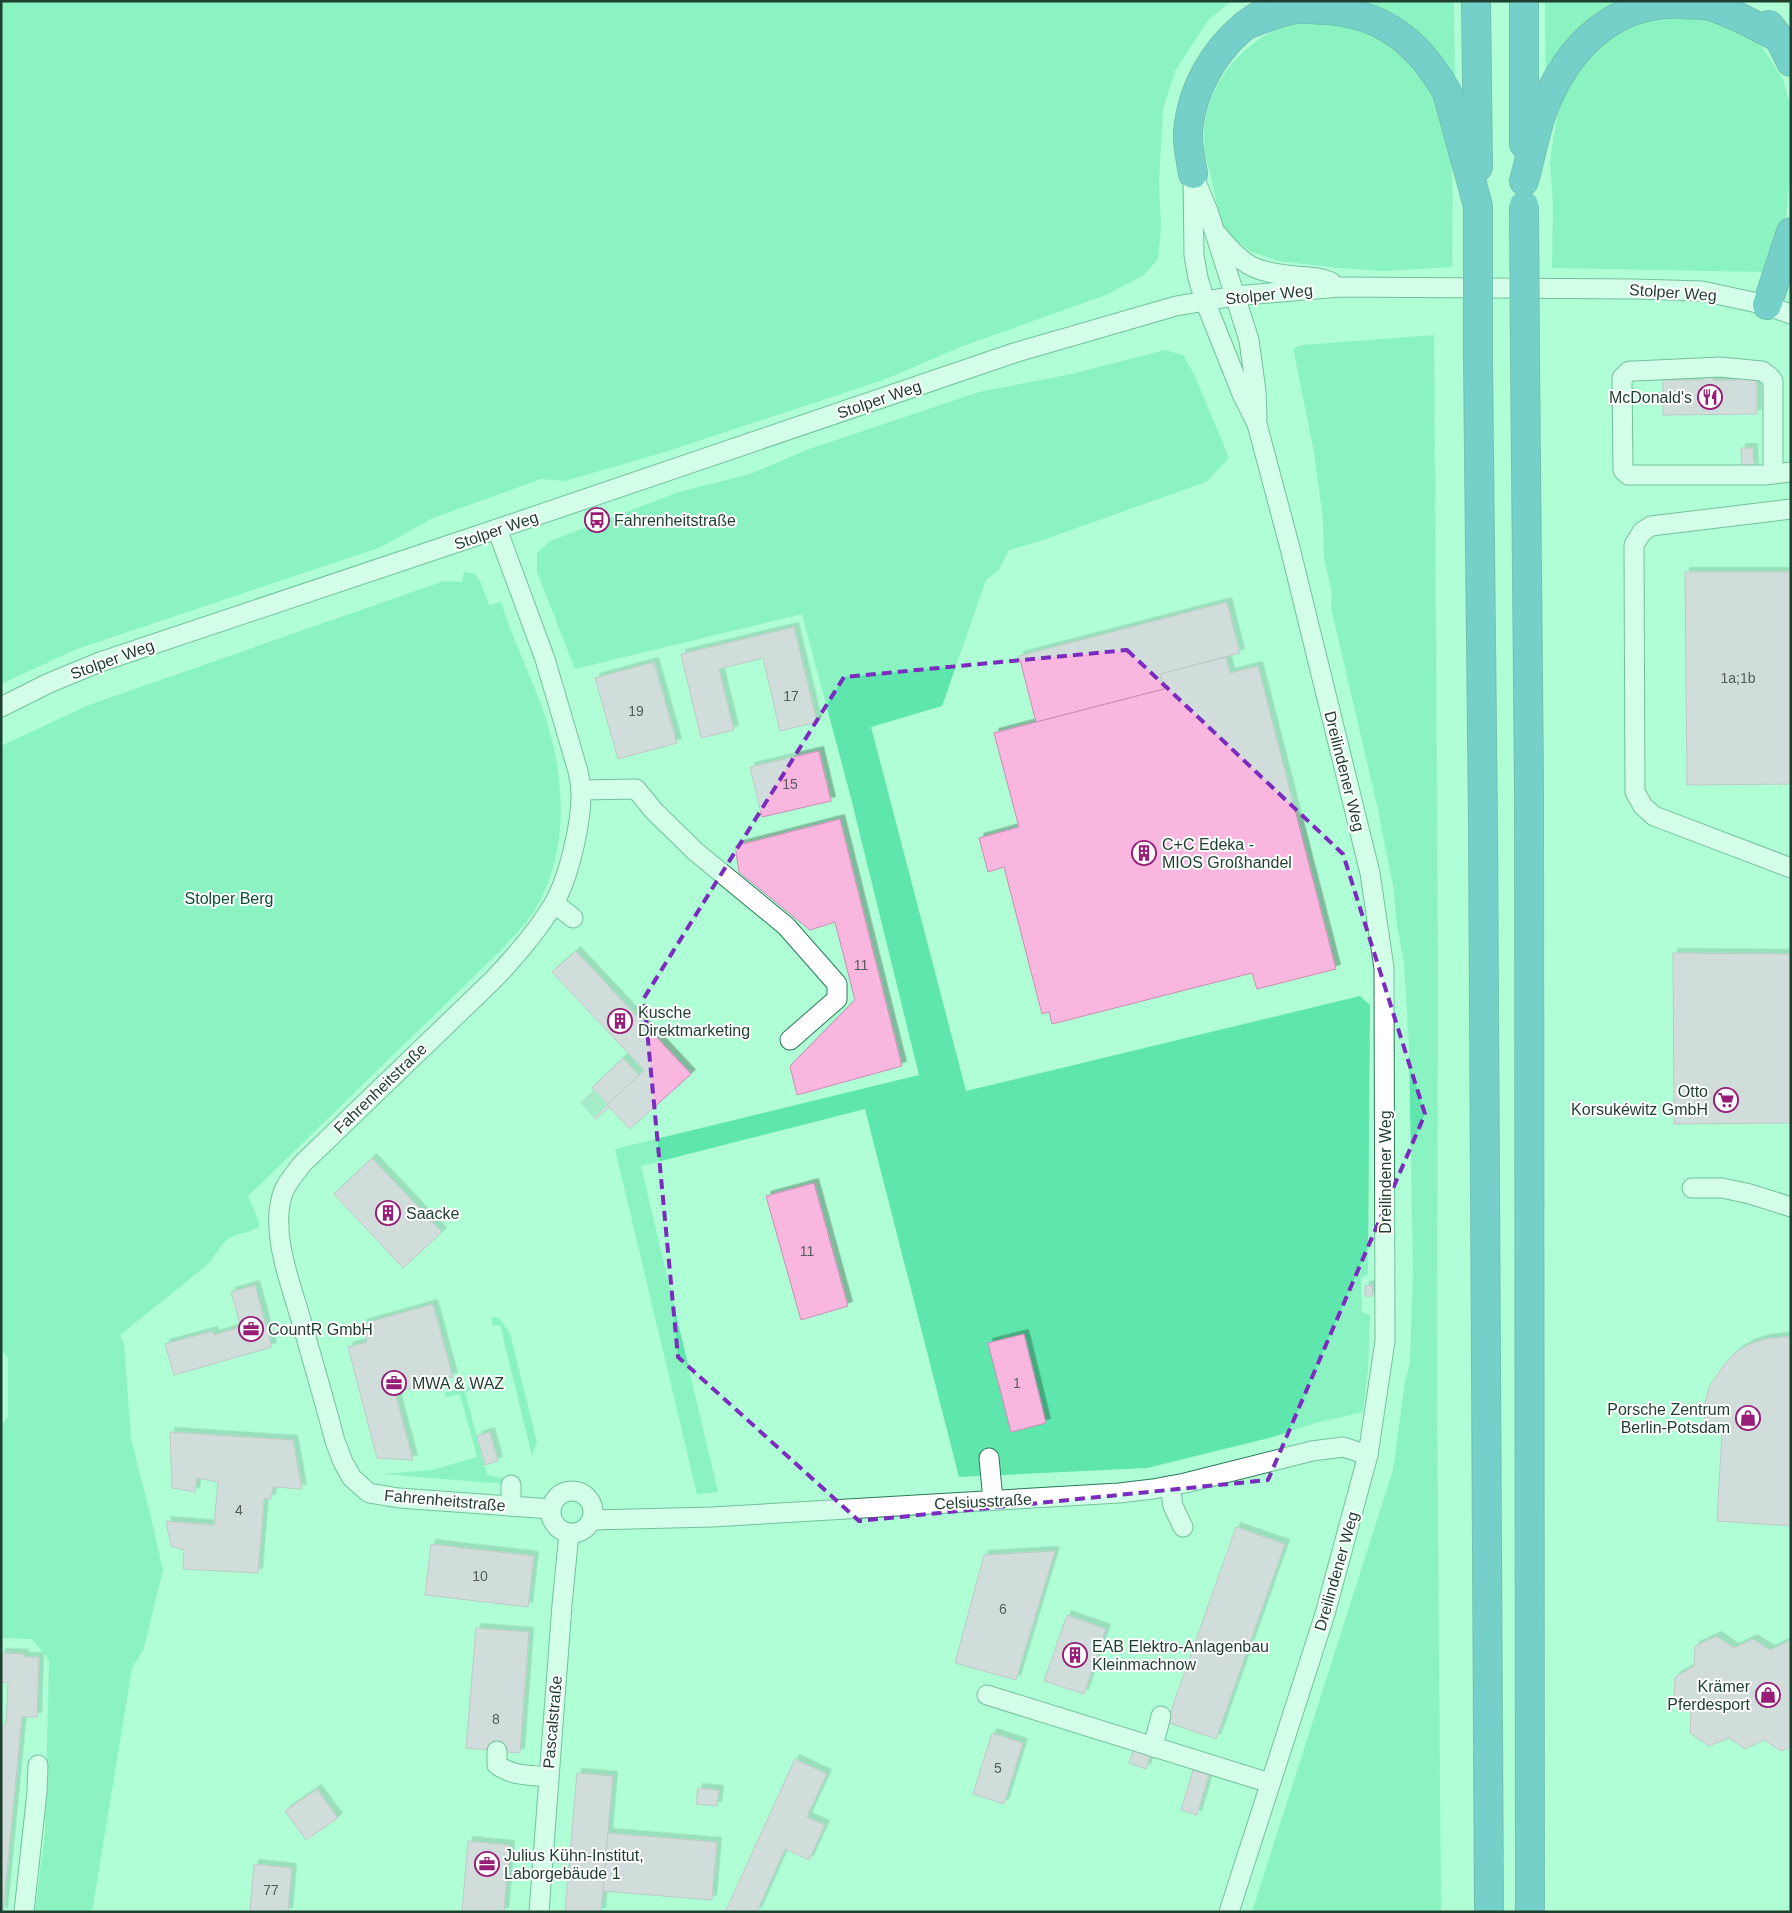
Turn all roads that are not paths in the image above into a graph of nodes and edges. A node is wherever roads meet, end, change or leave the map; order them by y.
1 (1283, 1) edge
2 (1476, 1) edge
3 (1524, 1) edge
4 (1740, 1) edge
5 (1245, 25) junction
6 (1785, 50) edge
7 (1193, 174) junction
8 (1524, 193) junction
9 (1478, 206) junction
10 (1213, 229) junction
11 (1791, 232) edge
12 (1340, 287) junction
13 (1234, 296) junction
14 (1205, 301) junction
15 (1779, 310) edge
16 (1257, 424) junction
17 (1783, 469) edge
18 (1791, 509) edge
19 (497, 529) junction
20 (1, 707) edge
21 (581, 790) junction
22 (1791, 868) edge
23 (554, 903) junction
24 (573, 918) dead end
25 (790, 1040) dead end
26 (1692, 1188) dead end
27 (1791, 1207) edge
28 (1368, 1455) junction
29 (988, 1458) dead end
30 (511, 1485) dead end
31 (1170, 1486) junction
32 (994, 1500) junction
33 (511, 1506) junction
34 (551, 1509) junction
35 (592, 1520) junction
36 (1183, 1527) dead end
37 (569, 1534) junction
38 (987, 1695) dead end
39 (1160, 1716) dead end
40 (1153, 1747) junction
41 (497, 1751) dead end
42 (38, 1765) dead end
43 (548, 1777) junction
44 (1270, 1783) junction
45 (24, 1912) edge
46 (538, 1912) edge
47 (1229, 1912) edge
48 (1489, 1912) edge
49 (1530, 1912) edge

1 - 5 highway
2 - 9 highway
3 - 8 highway
4 - 6 highway
5 - 7 highway
5 - 9 highway
6 - 8 highway
7 - 10 street, Dreilindener Weg
7 - 14 street, Dreilindener Weg
8 - 49 highway, bridge
9 - 48 highway, bridge
10 - 12 street
10 - 13 street, Dreilindener Weg
11 - 15 highway
12 - 13 street, Stolper Weg
12 - 15 street, Stolper Weg
13 - 14 street, Stolper Weg
13 - 16 street, Dreilindener Weg
14 - 16 street, Dreilindener Weg
14 - 19 street, Stolper Weg
16 - 28 street, Dreilindener Weg
17 - 17 street
18 - 22 street
19 - 20 street, Stolper Weg
19 - 21 street, Fahrenheitstraße
21 - 23 street, Fahrenheitstraße
21 - 25 street
23 - 24 street
23 - 33 street, Fahrenheitstraße
26 - 27 street
28 - 31 street, Celsiusstraße
28 - 44 street, Dreilindener Weg
29 - 32 street
30 - 33 street
31 - 32 street, Celsiusstraße
31 - 36 street
32 - 35 street, Celsiusstraße
33 - 34 street, Fahrenheitstraße
34 - 35 street
34 - 37 street
35 - 37 street
37 - 43 street, Pascalstraße
38 - 40 street
39 - 40 street
40 - 44 street
41 - 43 street
42 - 45 street
43 - 46 street, Pascalstraße
44 - 47 street, Dreilindener Weg

